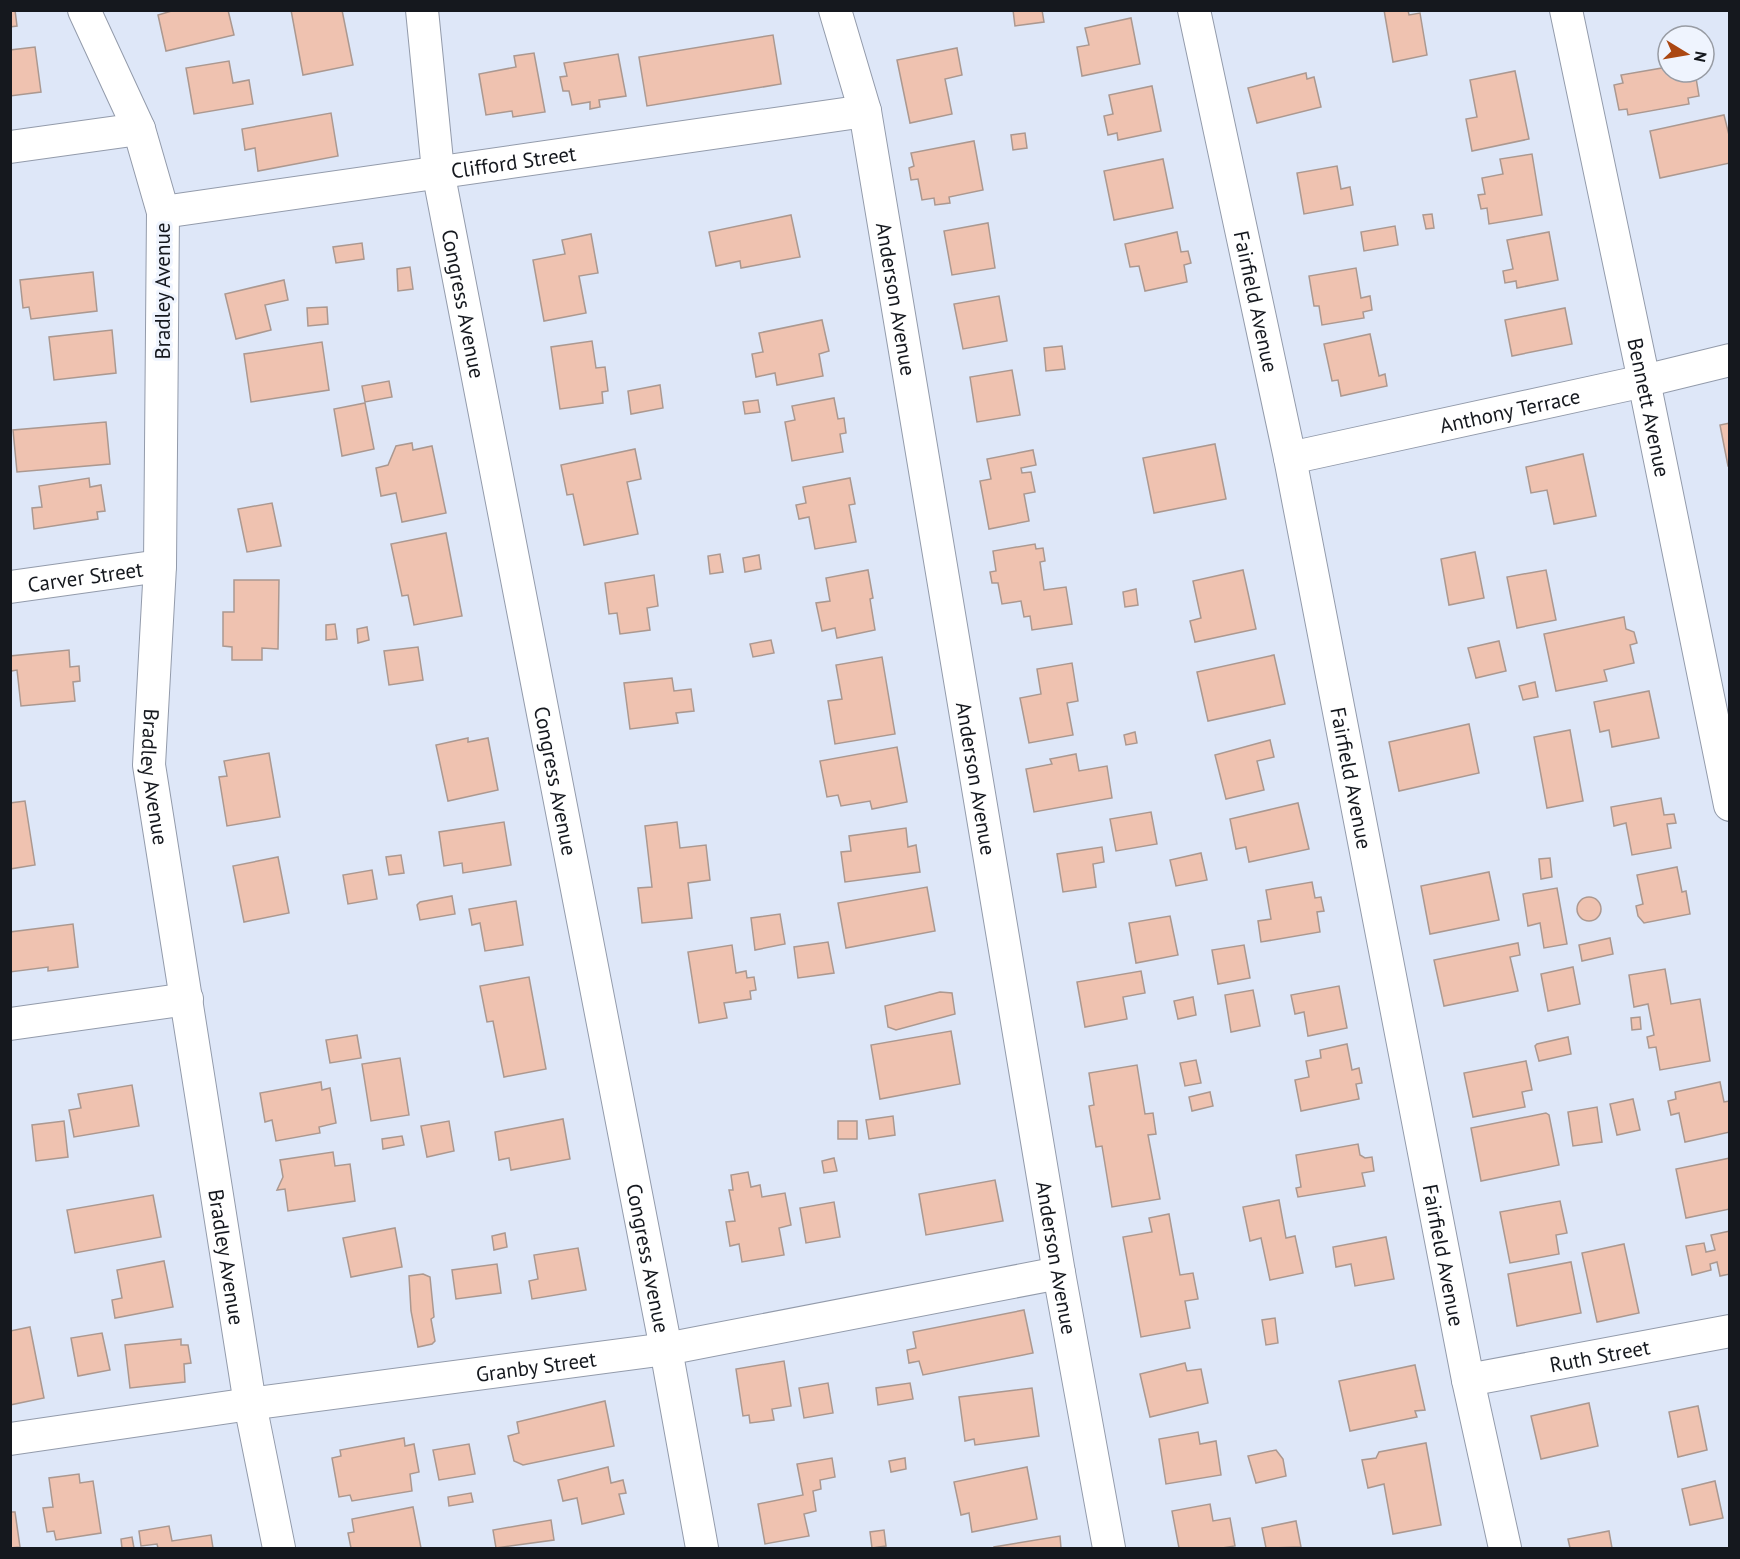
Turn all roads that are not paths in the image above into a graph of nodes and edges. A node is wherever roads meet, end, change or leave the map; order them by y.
1 (84, 10) edge
2 (422, 10) edge
3 (835, 10) edge
4 (1194, 10) edge
5 (1566, 10) edge
6 (865, 111) junction
7 (139, 129) junction
8 (10, 147) edge
9 (438, 171) junction
10 (163, 212) junction
11 (1730, 360) edge
12 (1644, 381) junction
13 (1290, 458) junction
14 (160, 566) junction
15 (10, 587) edge
16 (1730, 806) edge
17 (187, 999) junction
18 (10, 1024) edge
19 (1059, 1273) junction
20 (1730, 1331) edge
21 (666, 1349) junction
22 (1468, 1380) junction
23 (250, 1404) junction
24 (10, 1439) edge
25 (279, 1548) edge
26 (702, 1548) edge
27 (1109, 1548) edge
28 (1505, 1548) edge

1 - 7 street, Bradley Avenue
2 - 9 street, Congress Avenue
3 - 6 street, Anderson Avenue
4 - 13 street, Fairfield Avenue
5 - 12 street, Bennett Avenue
6 - 9 street, Clifford Street
6 - 19 street, Anderson Avenue
7 - 8 street
7 - 10 street, Bradley Avenue
9 - 10 street, Clifford Street
9 - 21 street, Congress Avenue
10 - 14 street, Bradley Avenue
11 - 12 street, Anthony Terrace
12 - 13 street, Anthony Terrace
12 - 16 street, Bennett Avenue
13 - 22 street, Fairfield Avenue
14 - 15 street, Carver Street
14 - 17 street, Bradley Avenue
17 - 18 street
17 - 23 street, Bradley Avenue
19 - 21 street, Granby Street
19 - 27 street, Anderson Avenue
20 - 22 street, Ruth Street
21 - 23 street, Granby Street
21 - 26 street, Congress Avenue
22 - 28 street, Fairfield Avenue
23 - 24 street, Granby Street
23 - 25 street, Bradley Avenue

